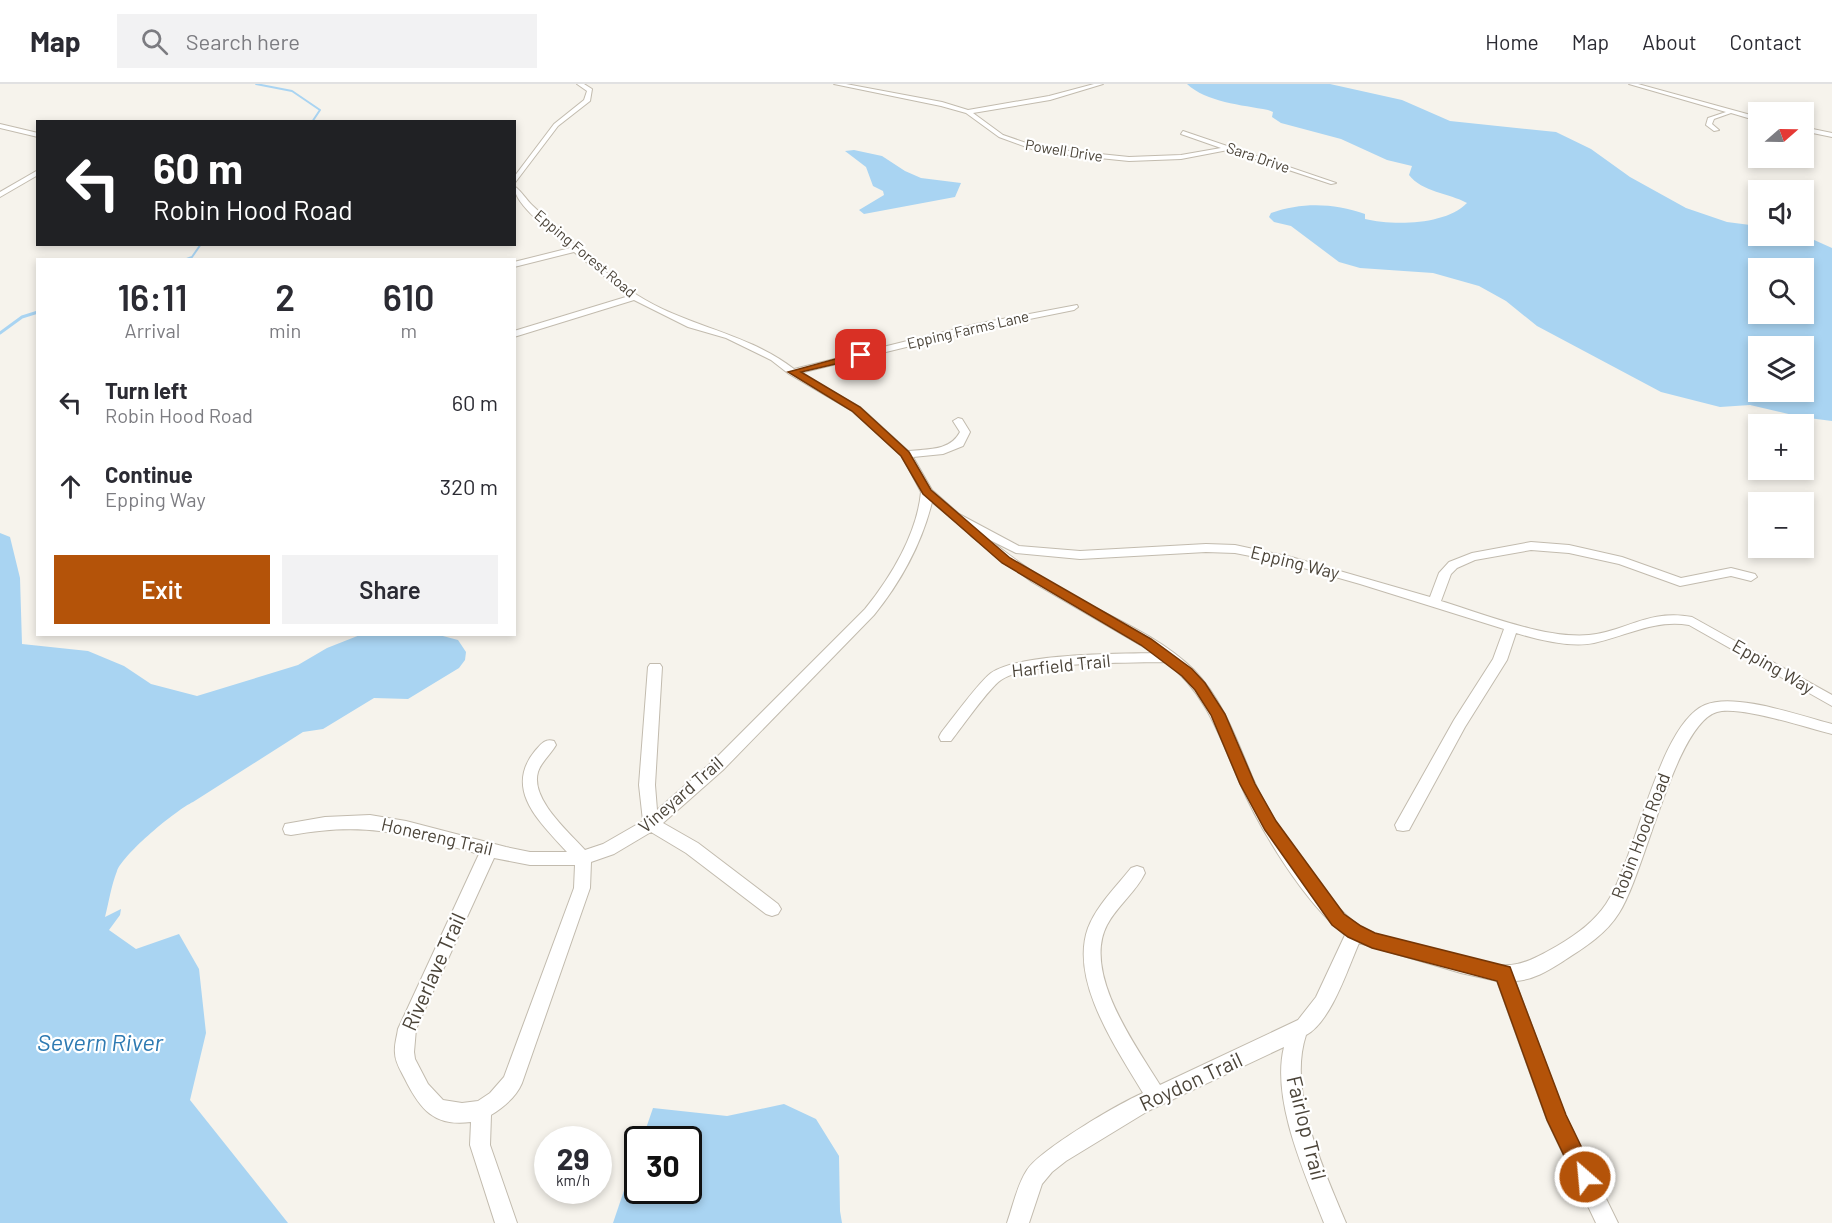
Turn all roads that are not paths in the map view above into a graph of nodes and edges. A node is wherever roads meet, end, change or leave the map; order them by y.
1 (580, 84) edge
2 (837, 84) edge
3 (1100, 84) edge
4 (1632, 84) edge
5 (968, 112) junction
6 (1730, 112) junction
7 (1748, 116) edge
8 (0, 126) edge
9 (1716, 130) dead end
10 (1814, 131) edge
11 (1184, 133) dead end
12 (36, 135) edge
13 (1832, 135) edge
14 (1230, 148) junction
15 (36, 173) edge
16 (516, 178) edge
17 (1333, 183) dead end
18 (516, 191) edge
19 (0, 195) edge
20 (575, 249) junction
21 (516, 264) edge
22 (635, 297) junction
23 (1074, 307) dead end
24 (516, 333) edge
25 (792, 372) junction
26 (958, 421) dead end
27 (906, 454) junction
28 (927, 492) junction
29 (955, 516) junction
30 (1751, 577) dead end
31 (1434, 603) junction
32 (1511, 627) junction
33 (1169, 657) junction
34 (655, 667) dead end
35 (1832, 701) edge
36 (1832, 729) edge
37 (946, 737) dead end
38 (549, 745) dead end
39 (651, 824) junction
40 (1403, 825) dead end
41 (291, 829) dead end
42 (490, 849) junction
43 (582, 858) junction
44 (1137, 873) dead end
45 (772, 909) dead end
46 (1355, 932) junction
47 (1503, 973) junction
48 (1298, 1032) junction
49 (1156, 1096) junction
50 (481, 1110) junction
51 (506, 1223) edge
52 (1018, 1223) edge
53 (1335, 1223) edge
54 (1607, 1223) edge

1 - 16 street
2 - 5 street, Powell Drive
3 - 5 street
4 - 6 street
5 - 14 street, Powell Drive
6 - 7 street
6 - 9 street
8 - 12 street
10 - 13 street
11 - 14 street, Sara Drive
14 - 17 street, Sara Drive
15 - 19 street
18 - 20 street, Epping Forest Road
20 - 21 street
20 - 22 street, Epping Forest Road
22 - 24 street
22 - 25 street, Epping Forest Road
23 - 25 street, Epping Farms Lane
25 - 27 street, Epping Way
26 - 27 street
27 - 28 street, Epping Way
28 - 29 street, Epping Way
28 - 39 street, Vineyard Trail
29 - 31 street, Epping Way
29 - 33 street, Robin Hood Road
30 - 31 street
31 - 32 street, Epping Way
32 - 35 street, Epping Way
32 - 40 street
33 - 37 street, Harfield Trail
33 - 46 street, Robin Hood Road
34 - 39 street
36 - 47 street, Robin Hood Road
38 - 43 street
39 - 43 street, Vineyard Trail
39 - 45 street
41 - 42 street, Honereng Trail
42 - 43 street, Honereng Trail
42 - 50 street, Riverlave Trail
43 - 50 street
44 - 49 street
46 - 47 street, Robin Hood Road
46 - 48 street, Roydon Trail
47 - 54 street
48 - 49 street, Roydon Trail
48 - 53 street, Fairlop Trail
49 - 52 street, Roydon Trail
50 - 51 street

